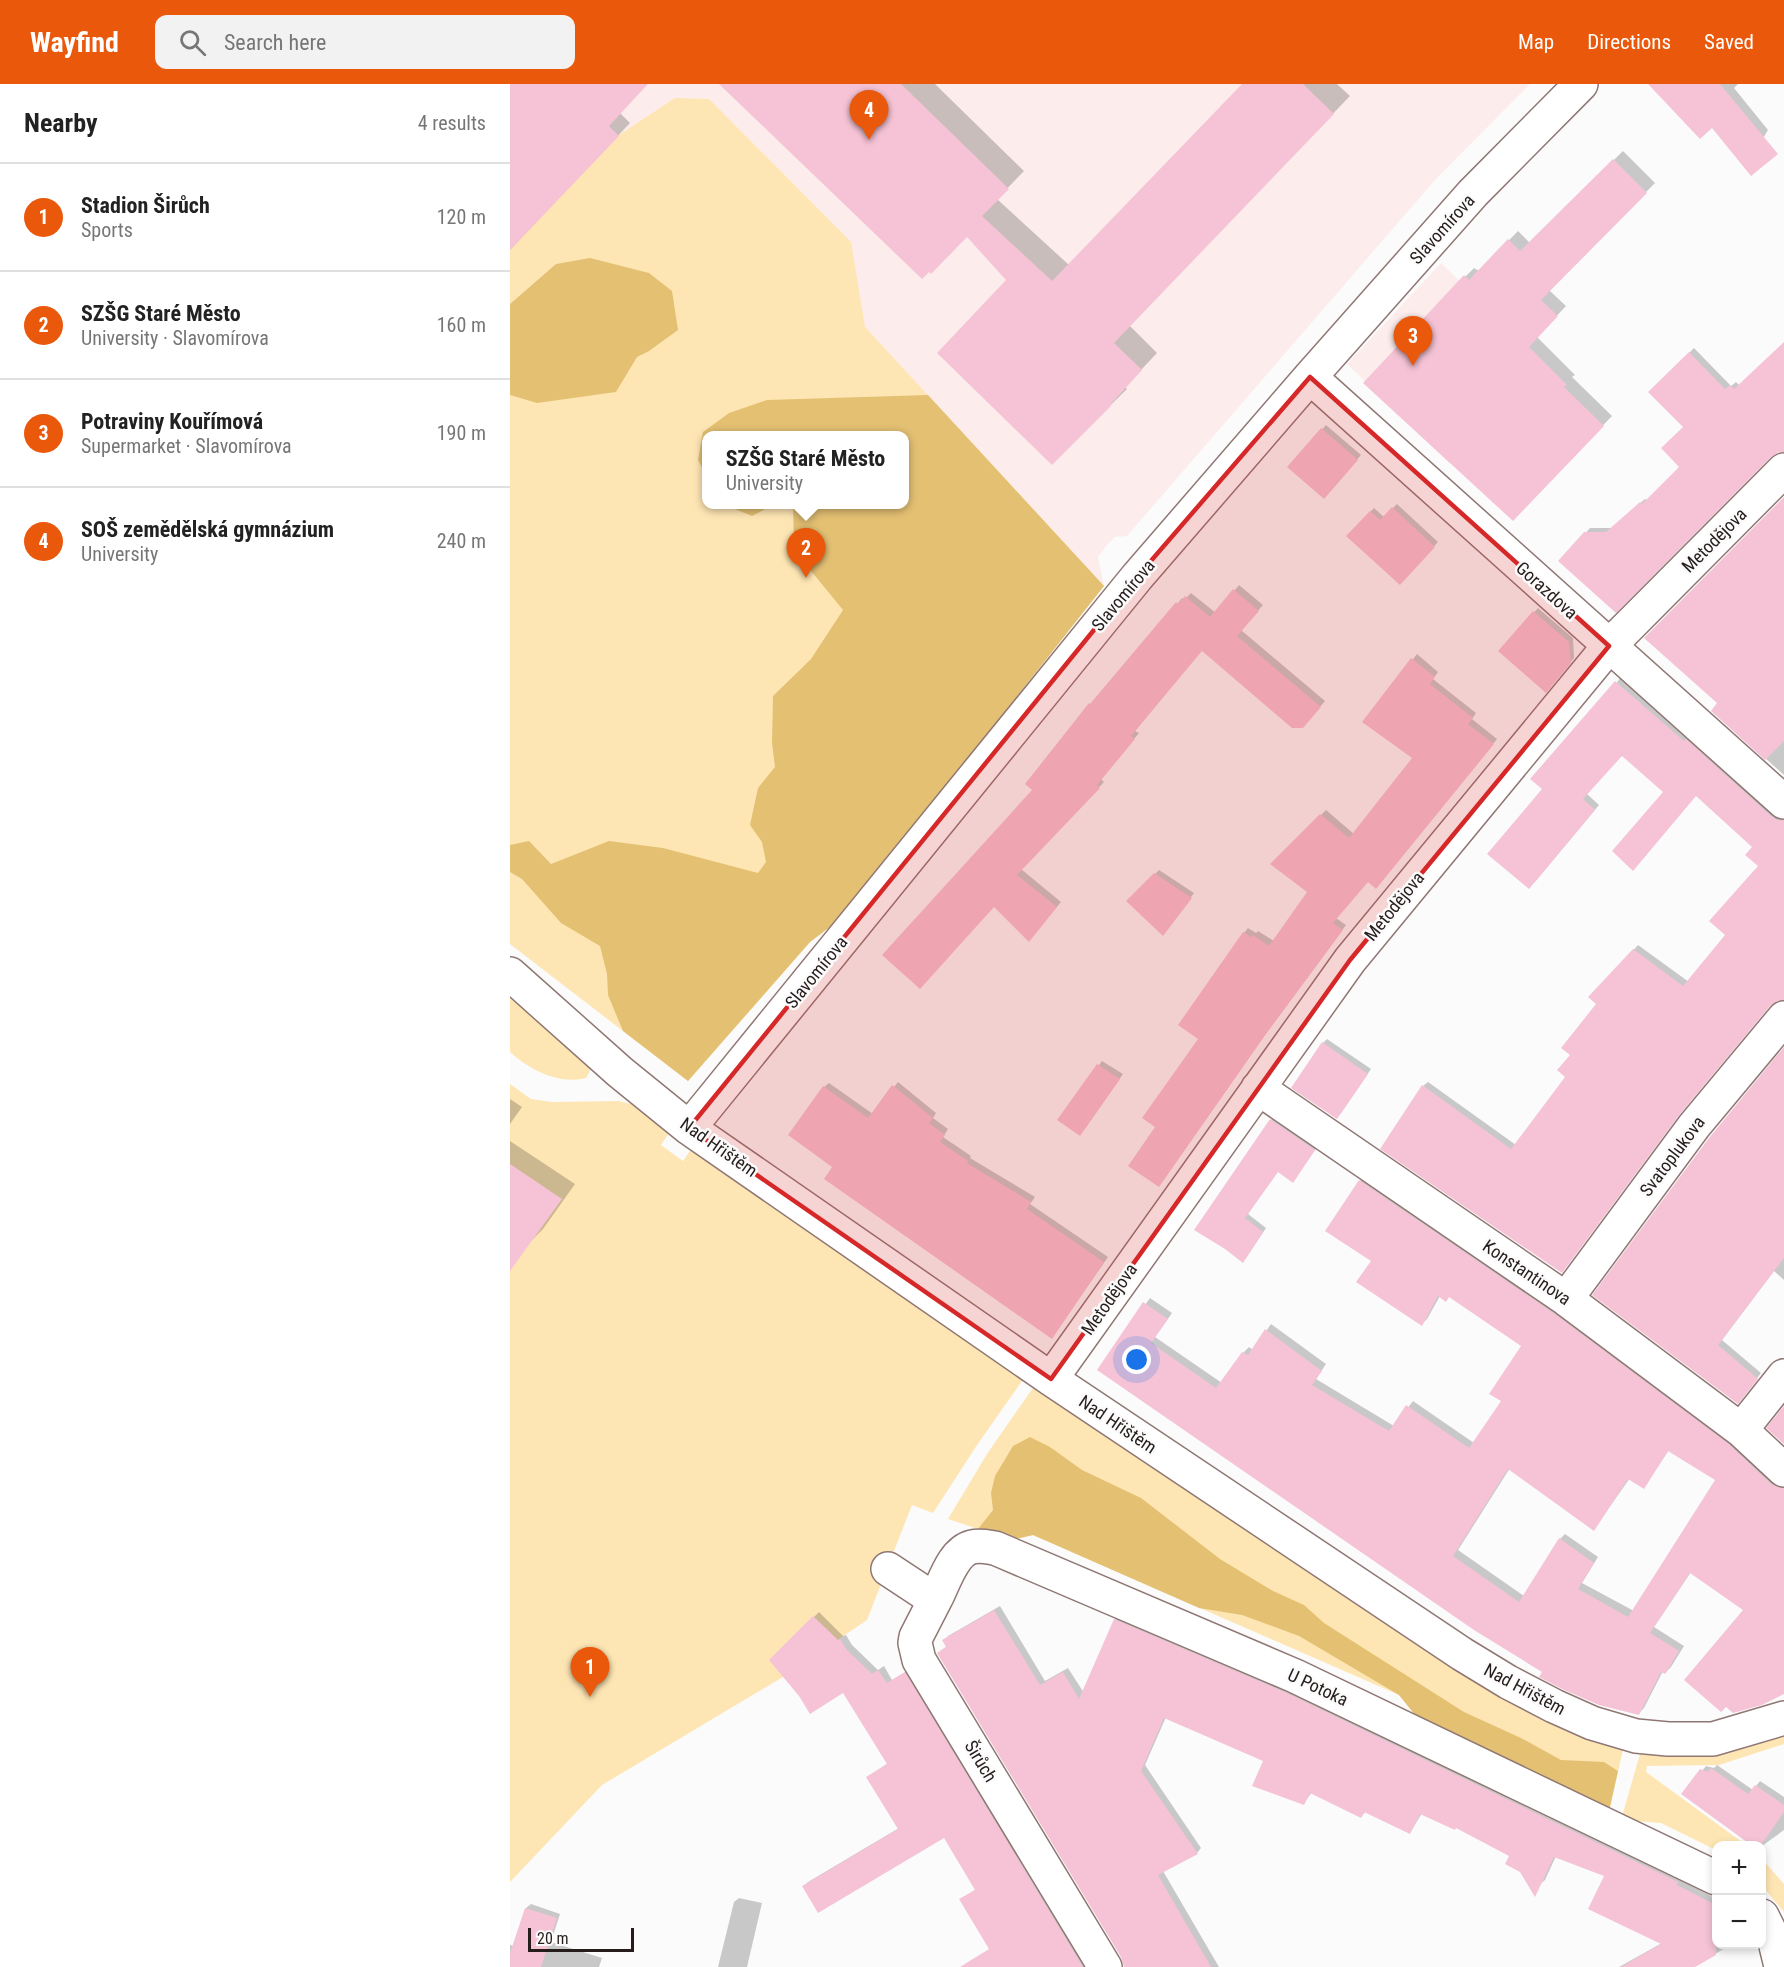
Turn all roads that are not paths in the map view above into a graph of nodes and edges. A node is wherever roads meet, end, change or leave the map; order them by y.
1 (1581, 84) edge
2 (1310, 377) junction
3 (1784, 470) edge
4 (1609, 646) junction
5 (1784, 802) edge
6 (510, 974) edge
7 (1784, 1018) edge
8 (1258, 1088) junction
9 (689, 1128) junction
10 (1566, 1299) junction
11 (1784, 1376) edge
12 (1051, 1379) junction
13 (1741, 1430) junction
14 (1784, 1470) edge
15 (888, 1569) dead end
16 (935, 1600) junction
17 (1784, 1718) edge
18 (1712, 1876) edge
19 (1766, 1925) edge
20 (1781, 1966) edge
21 (1106, 1967) edge

1 - 2 street, Slavomírova
2 - 4 street, Gorazdova
2 - 9 street, Slavomírova
3 - 4 street, Metodějova
4 - 5 street, Gorazdova
4 - 8 street, Metodějova
6 - 9 street, Nad Hřištěm
7 - 10 street, Svatoplukova
8 - 10 street, Konstantinova
8 - 12 street, Metodějova
9 - 12 street, Nad Hřištěm
10 - 13 street, Konstantinova
11 - 13 street
12 - 17 street, Nad Hřištěm
13 - 14 street, Konstantinova
15 - 16 street
16 - 18 street, U Potoka
16 - 21 street, Širůch
19 - 20 street

